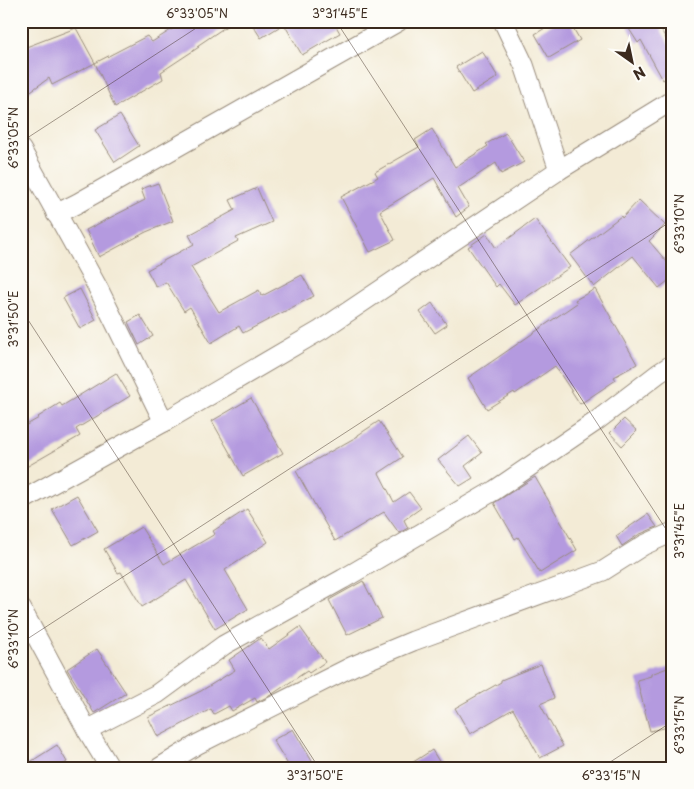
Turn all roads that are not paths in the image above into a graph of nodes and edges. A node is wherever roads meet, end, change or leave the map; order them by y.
1 (399, 21) edge
2 (503, 21) edge
3 (673, 100) edge
4 (21, 149) edge
5 (559, 170) junction
6 (56, 214) junction
7 (673, 364) edge
8 (164, 422) junction
9 (21, 501) edge
10 (673, 532) edge
11 (21, 608) edge
12 (87, 730) junction
13 (110, 768) edge
14 (159, 768) edge

1 - 6 street
2 - 5 street
3 - 5 street
4 - 6 street
5 - 8 street
6 - 8 street
7 - 12 street
8 - 9 street
10 - 14 street
11 - 12 street
12 - 13 street

